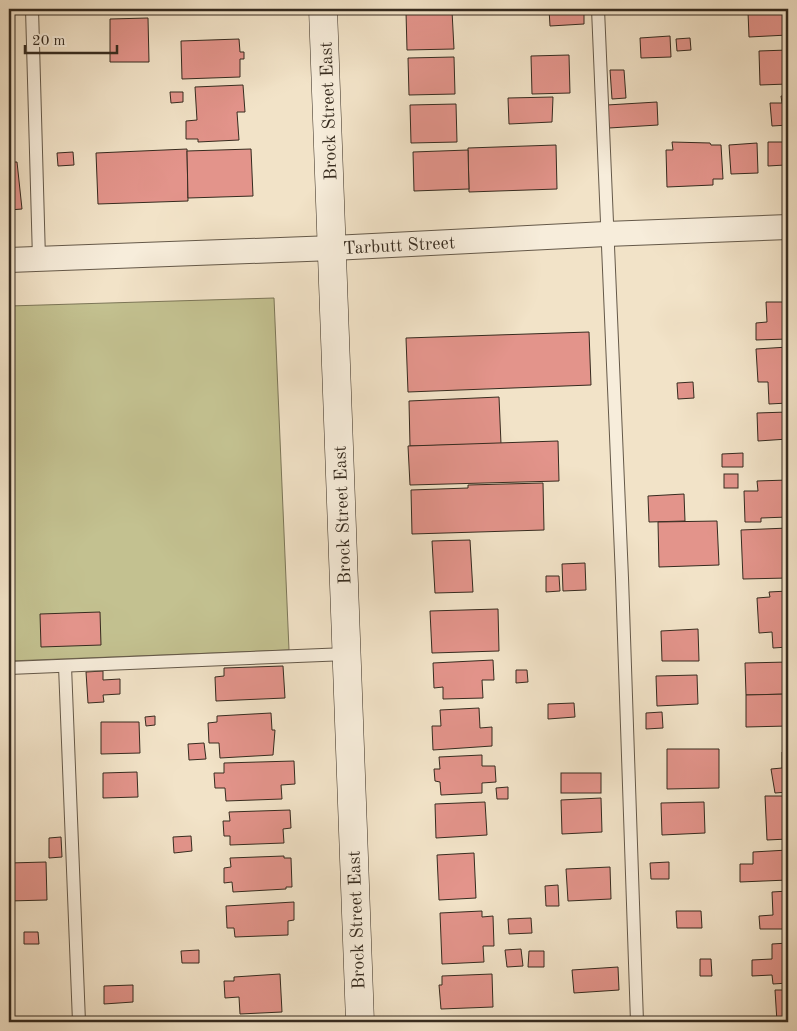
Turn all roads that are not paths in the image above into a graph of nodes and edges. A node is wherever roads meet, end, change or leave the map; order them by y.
1 (32, 9) edge
2 (324, 9) edge
3 (598, 9) edge
4 (788, 227) edge
5 (606, 234) junction
6 (333, 248) junction
7 (39, 259) junction
8 (9, 260) edge
9 (347, 654) junction
10 (65, 666) junction
11 (9, 668) edge
12 (79, 1022) edge
13 (360, 1022) edge
14 (636, 1022) edge

1 - 7 lane
2 - 6 street, Brock Street East
3 - 5 lane
4 - 5 street, Tarbutt Street
5 - 6 street, Tarbutt Street
5 - 14 lane
6 - 7 street, Tarbutt Street
6 - 9 street, Brock Street East
7 - 8 street, Tarbutt Street
9 - 10 lane
9 - 13 street, Brock Street East
10 - 11 lane
10 - 12 lane

